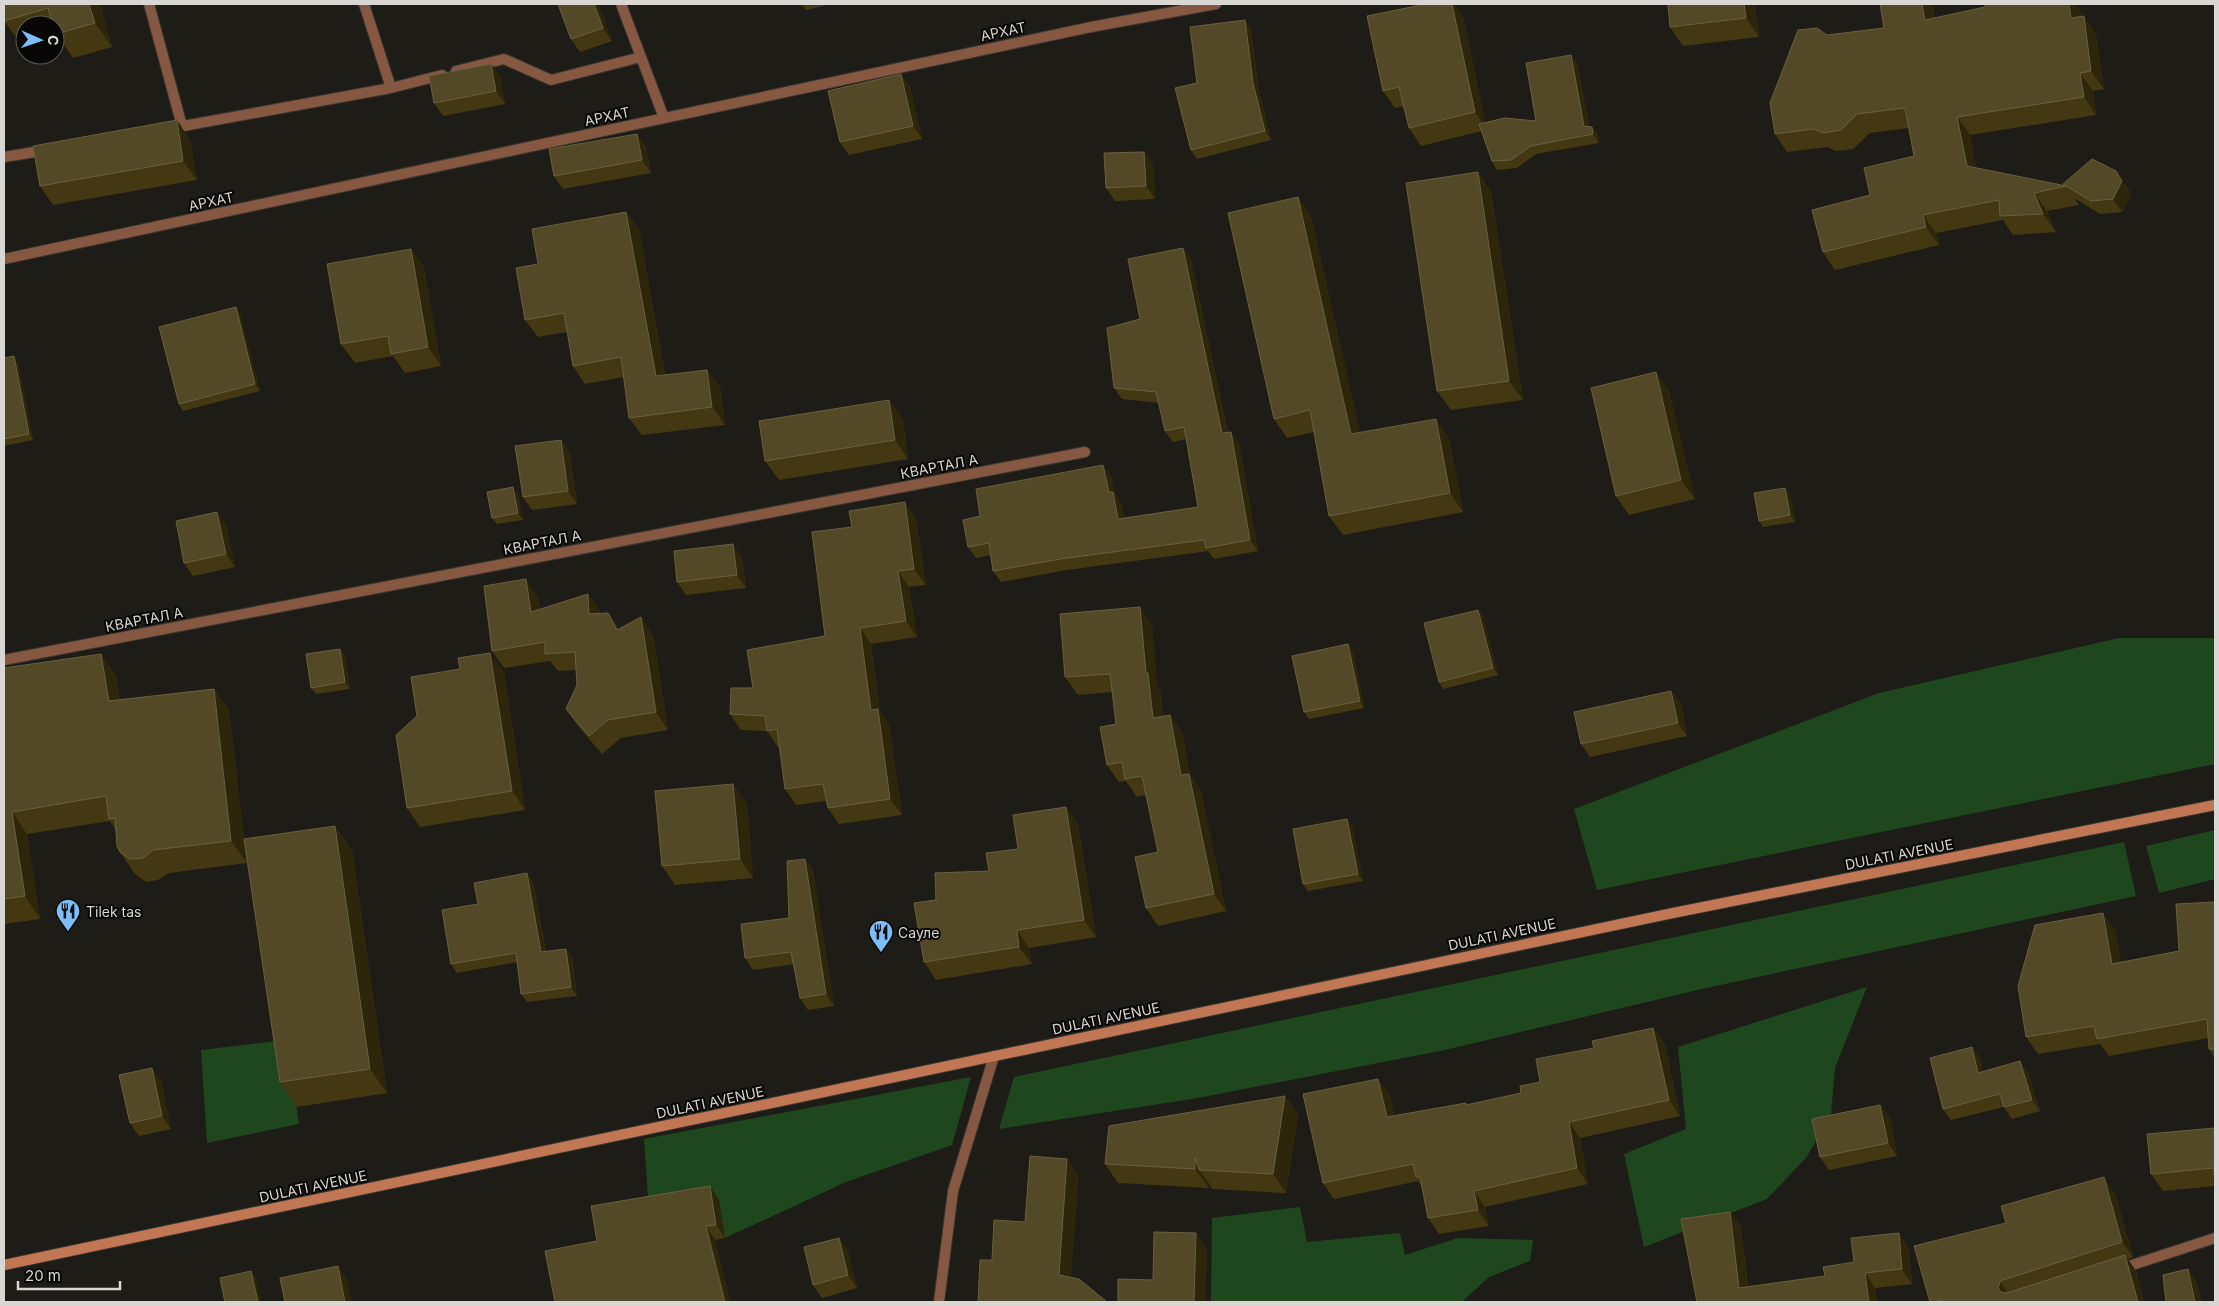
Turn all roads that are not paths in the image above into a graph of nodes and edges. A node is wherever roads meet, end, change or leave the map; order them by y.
1 (149, 4) edge
2 (364, 4) edge
3 (620, 4) edge
4 (1216, 4) edge
5 (641, 57) junction
6 (391, 88) junction
7 (664, 118) junction
8 (182, 126) junction
9 (154, 131) edge
10 (60, 148) edge
11 (4, 157) edge
12 (4, 259) edge
13 (1085, 452) dead end
14 (4, 660) edge
15 (2215, 805) edge
16 (994, 1056) junction
17 (2215, 1238) edge
18 (4, 1265) edge
19 (2111, 1272) edge
20 (939, 1302) edge

1 - 8 street
2 - 6 street
3 - 5 street
4 - 7 street, АРХАТ
5 - 6 street
5 - 7 street
6 - 8 street
7 - 12 street, АРХАТ
8 - 9 street
10 - 11 street
13 - 14 street, КВАРТАЛ А
15 - 16 main road, DULATI AVENUE
16 - 18 main road, DULATI AVENUE
16 - 20 street
17 - 19 street

